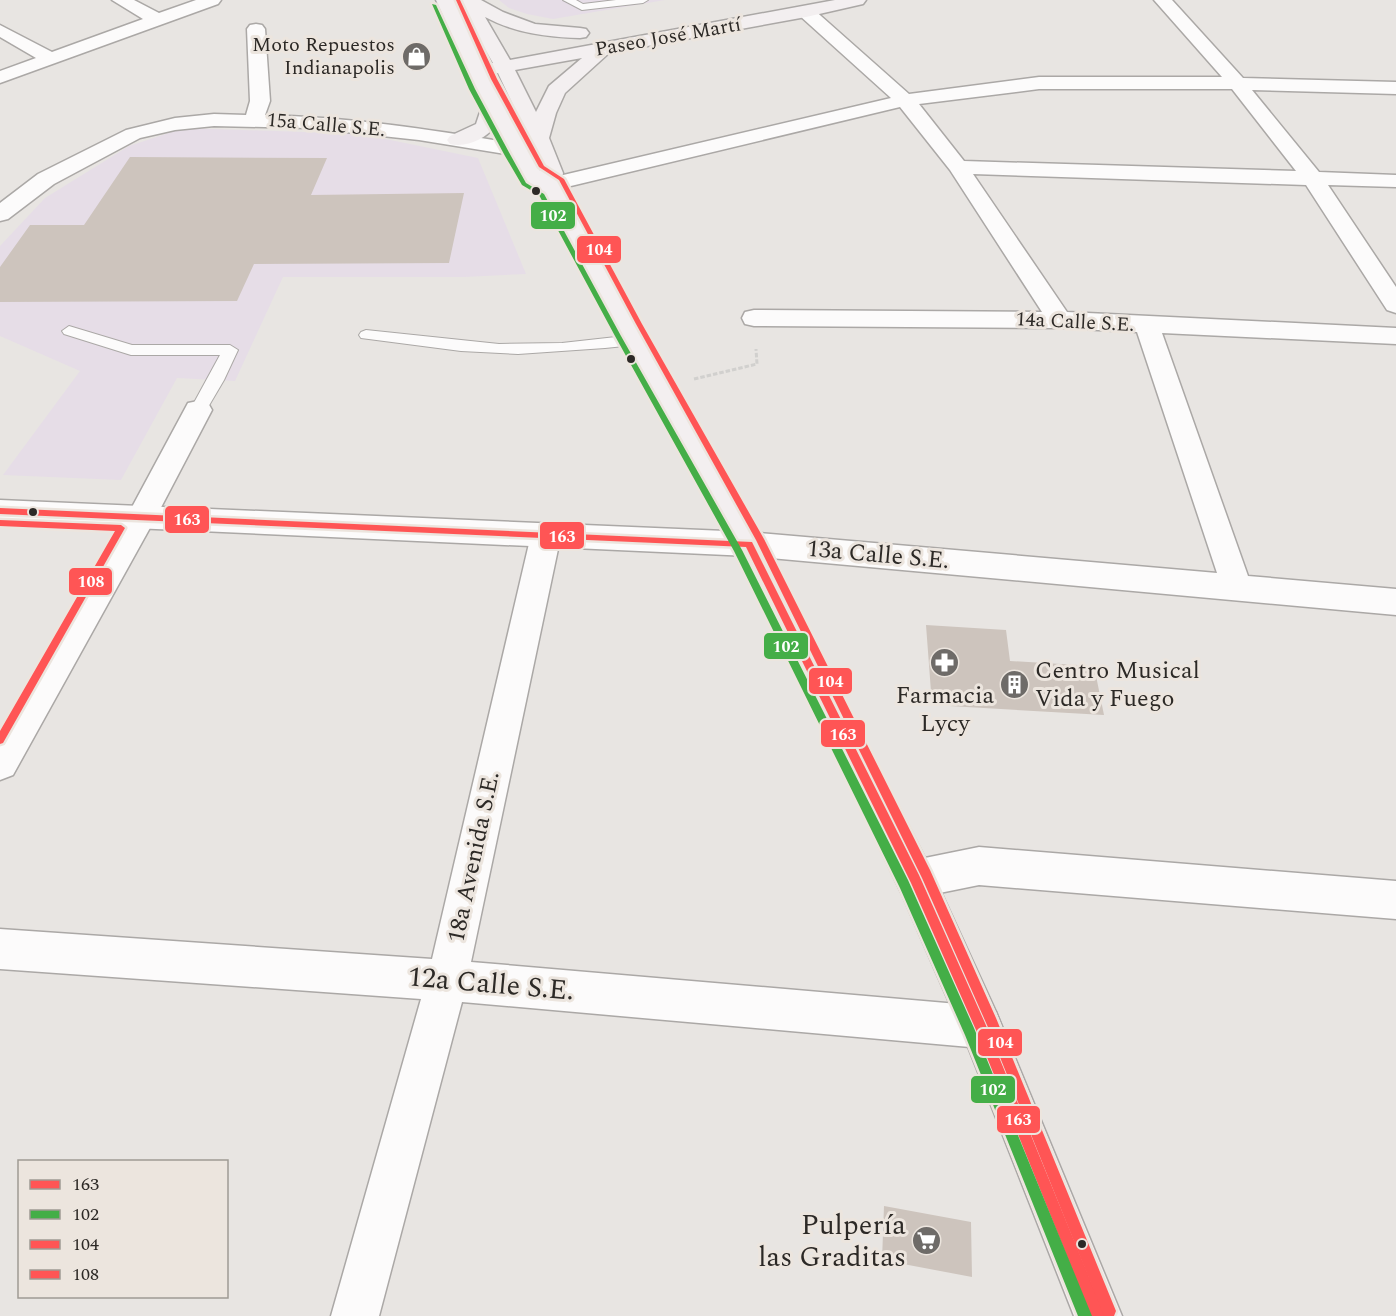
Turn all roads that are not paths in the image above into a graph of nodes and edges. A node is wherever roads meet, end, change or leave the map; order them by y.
1 (121, 0) edge
2 (212, 0) edge
3 (446, 0) edge
4 (468, 0) edge
5 (568, 0) edge
6 (643, 0) edge
7 (857, 0) edge
8 (1163, 0) edge
9 (802, 6) edge
10 (158, 20) junction
11 (634, 25) dead end
12 (256, 29) dead end
13 (0, 30) edge
14 (580, 33) junction
15 (602, 39) junction
16 (50, 58) junction
17 (500, 58) junction
18 (474, 62) junction
19 (0, 77) edge
20 (1237, 83) junction
21 (1396, 88) edge
22 (905, 100) junction
23 (493, 103) junction
24 (254, 119) junction
25 (539, 138) junction
26 (457, 140) junction
27 (518, 150) junction
28 (958, 167) junction
29 (1312, 177) junction
30 (1396, 181) edge
31 (550, 185) junction
32 (0, 214) edge
33 (1396, 305) edge
34 (754, 318) dead end
35 (1060, 320) junction
36 (1147, 325) junction
37 (69, 331) dead end
38 (366, 335) dead end
39 (1395, 338) edge
40 (634, 340) junction
41 (198, 410) joint
42 (0, 511) edge
43 (141, 517) junction
44 (546, 535) junction
45 (749, 544) junction
46 (1237, 588) junction
47 (1396, 602) edge
48 (0, 764) edge
49 (915, 879) junction
50 (1395, 901) edge
51 (0, 948) edge
52 (447, 980) junction
53 (981, 1027) junction
54 (355, 1316) edge
55 (1098, 1316) edge

1 - 10 street
2 - 10 street
3 - 18 main road
4 - 14 main road
4 - 17 main road
5 - 6 lane
7 - 9 main road, Paseo José Martí
8 - 20 street
9 - 11 main road, Paseo José Martí
9 - 15 main road, Paseo José Martí
9 - 22 street
10 - 16 street
12 - 24 street
13 - 16 street
14 - 15 main road, Paseo José Martí
14 - 17 main road, Paseo José Martí
15 - 17 main road, Paseo José Martí
15 - 25 main road
16 - 19 street
17 - 18 main road, Paseo José Martí
17 - 25 main road
18 - 23 main road
20 - 21 street
20 - 22 street
20 - 29 street
22 - 28 street
22 - 31 street
23 - 26 main road
23 - 27 main road
24 - 26 street, 15a Calle S.E.
24 - 32 street, 15a Calle S.E.
25 - 31 main road
26 - 27 street, 15a Calle S.E.
27 - 31 main road
28 - 29 street
28 - 35 street
29 - 30 street
29 - 33 street
31 - 40 main road
34 - 35 street, 14a Calle S.E.
35 - 36 street, 14a Calle S.E.
36 - 39 street, 14a Calle S.E.
36 - 46 street
37 - 41 lane
38 - 40 lane
40 - 45 main road
41 - 43 street
42 - 43 street, 13a Calle S.E.
43 - 44 street, 13a Calle S.E.
43 - 48 street
44 - 45 street, 13a Calle S.E.
44 - 52 street, 18a Avenida S.E.
45 - 46 street, 13a Calle S.E.
45 - 49 main road
46 - 47 street, 13a Calle S.E.
49 - 50 street
49 - 53 main road
51 - 52 street, 12a Calle S.E.
52 - 53 street, 12a Calle S.E.
52 - 54 street, 18a Avenida S.E.
53 - 55 main road

